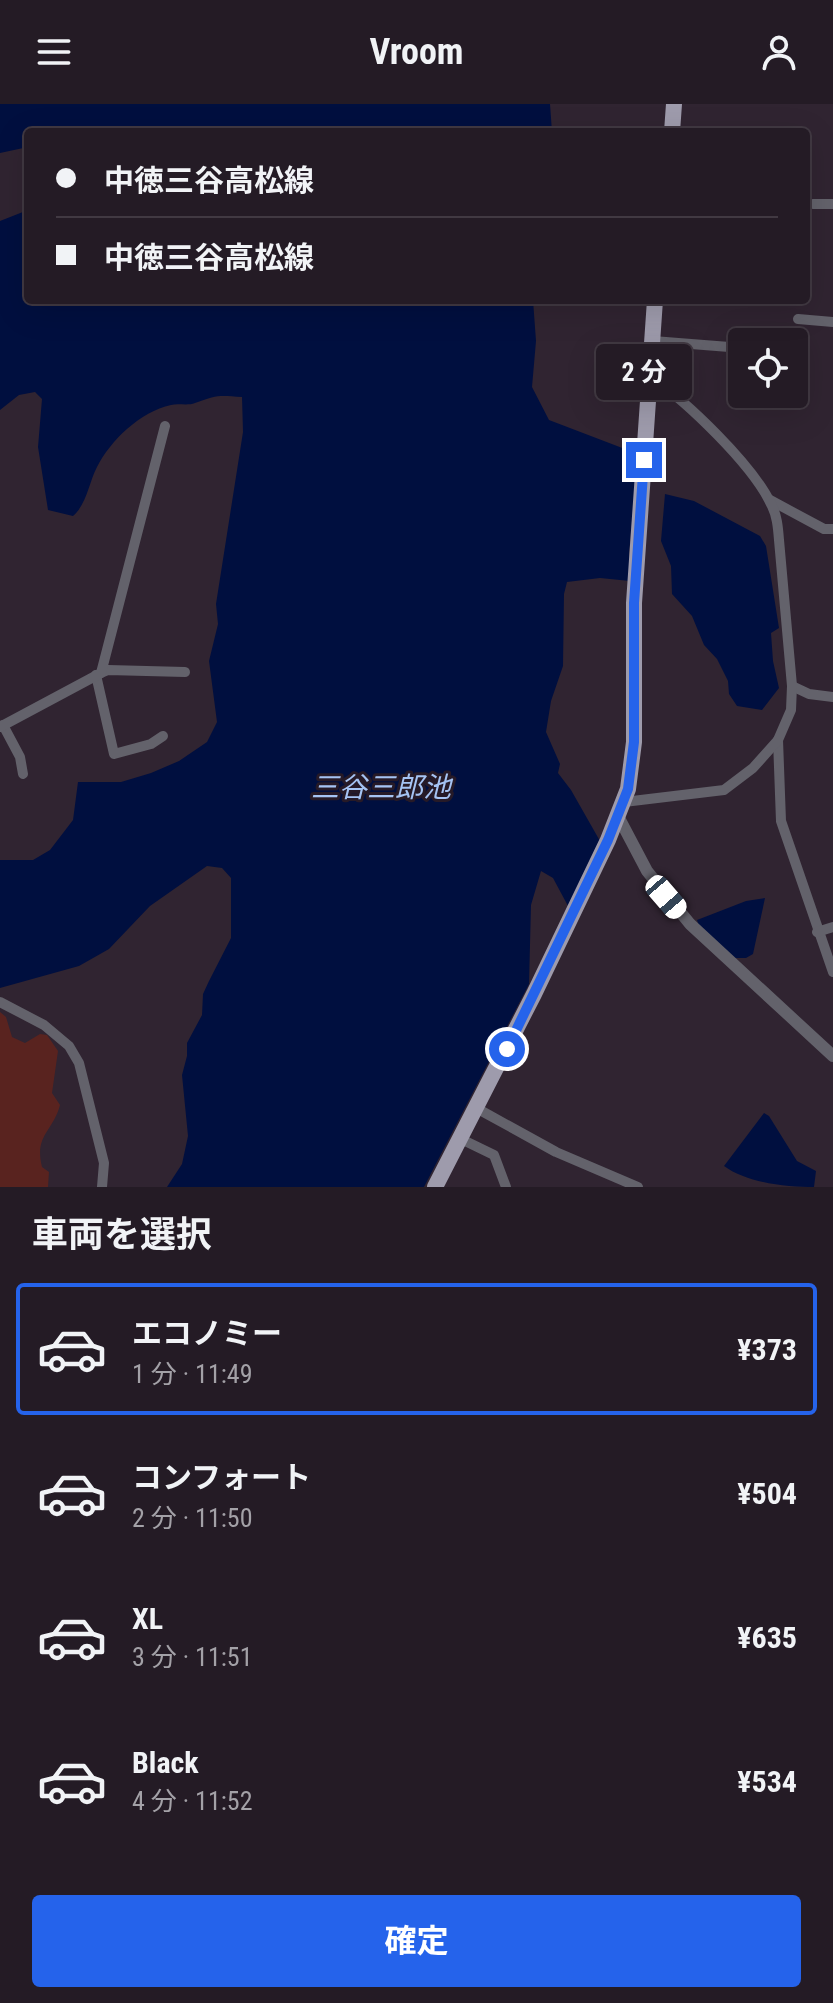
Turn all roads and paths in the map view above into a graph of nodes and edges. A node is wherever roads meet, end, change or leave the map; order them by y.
1 (674, 104) edge
2 (672, 128) edge
3 (813, 204) dead end
4 (833, 204) edge
5 (655, 304) edge
6 (798, 319) dead end
7 (833, 322) edge
8 (653, 341) junction
9 (728, 347) edge
10 (651, 377) junction
11 (165, 426) dead end
12 (770, 500) junction
13 (833, 519) edge
14 (828, 529) edge
15 (185, 672) dead end
16 (99, 674) junction
17 (792, 686) junction
18 (833, 697) edge
19 (2, 726) edge
20 (163, 736) dead end
21 (778, 740) junction
22 (23, 774) dead end
23 (621, 809) junction
24 (833, 927) edge
25 (817, 932) junction
26 (833, 972) edge
27 (0, 1002) edge
28 (833, 1056) edge
29 (478, 1109) junction
30 (461, 1139) junction
31 (102, 1187) edge
32 (435, 1187) edge
33 (506, 1187) edge
34 (638, 1187) edge

1 - 2 main road
3 - 4 street
5 - 8 main road
6 - 7 street
8 - 9 street
8 - 10 main road
10 - 12 street
10 - 23 main road
11 - 16 street
12 - 14 street
12 - 17 street
13 - 14 street
15 - 16 street
16 - 19 street
16 - 20 street
17 - 18 street
17 - 21 street
19 - 22 street
21 - 23 street
21 - 25 street
23 - 28 street
23 - 29 main road
24 - 25 street
25 - 26 street
27 - 31 street
29 - 30 main road
29 - 34 street
30 - 32 main road
30 - 33 street

